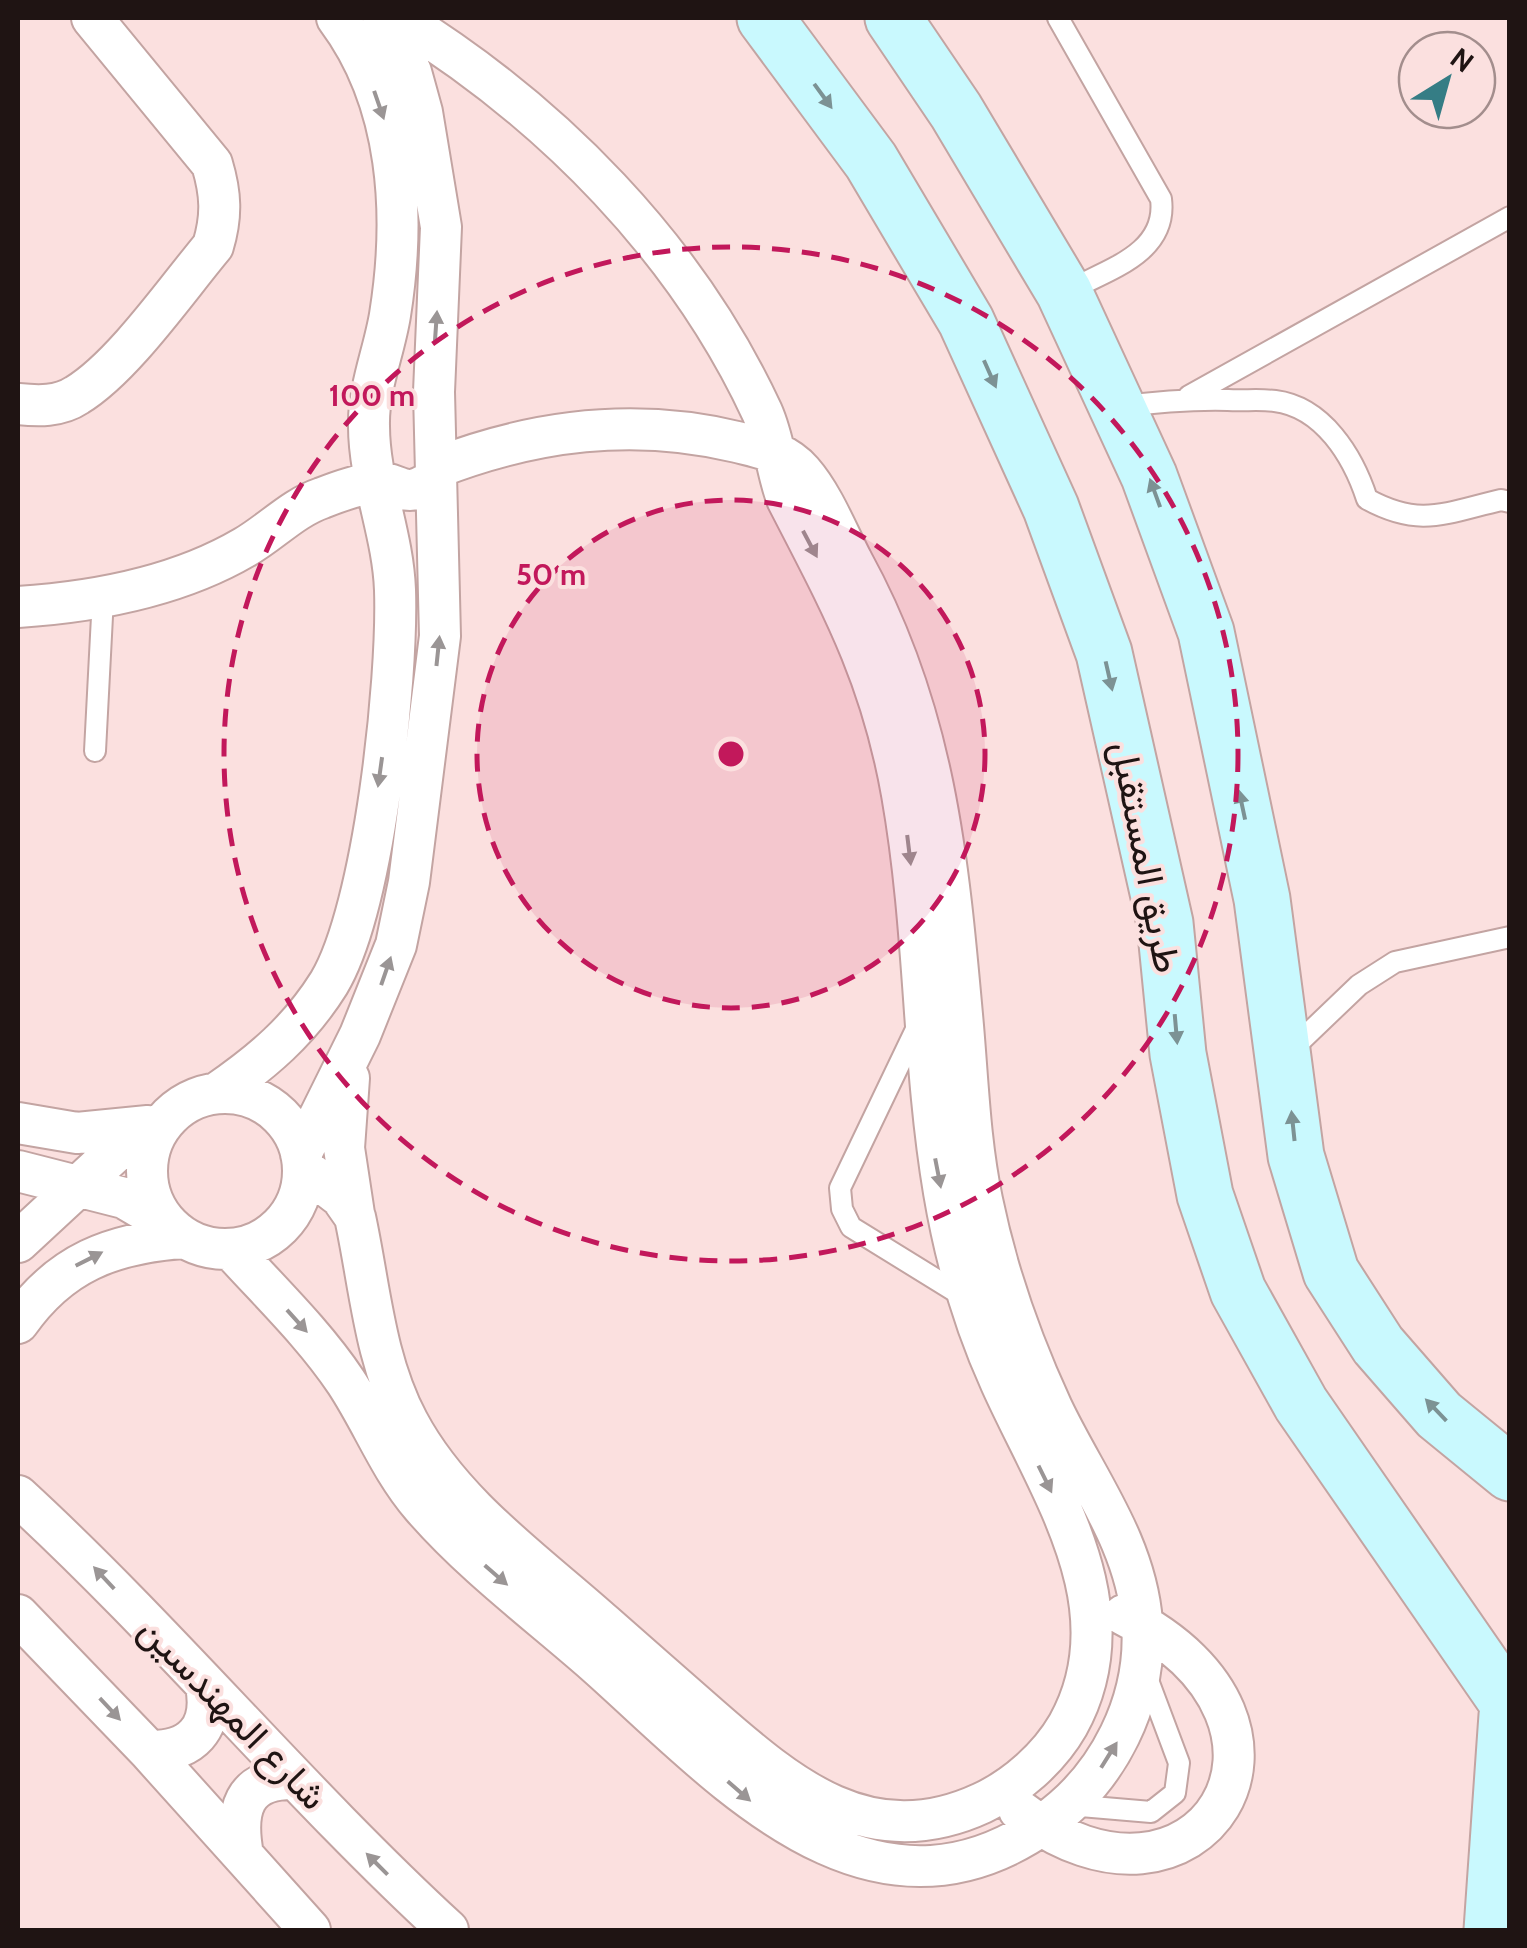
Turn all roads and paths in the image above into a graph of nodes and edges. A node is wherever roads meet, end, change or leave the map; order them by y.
1 (92, 18) edge
2 (337, 18) edge
3 (383, 18) edge
4 (399, 18) edge
5 (765, 18) edge
6 (893, 18) edge
7 (1058, 18) edge
8 (1510, 216) edge
9 (1064, 292) junction
10 (434, 392) junction
11 (372, 393) junction
12 (1187, 398) junction
13 (18, 404) edge
14 (1116, 407) junction
15 (778, 453) junction
16 (436, 472) junction
17 (377, 482) junction
18 (1510, 502) edge
19 (103, 597) junction
20 (18, 607) edge
21 (95, 751) dead end
22 (919, 795) junction
23 (1510, 937) edge
24 (925, 1010) junction
25 (360, 1035) junction
26 (1285, 1056) junction
27 (217, 1094) junction
28 (18, 1123) edge
29 (153, 1124) junction
30 (302, 1161) junction
31 (18, 1170) edge
32 (80, 1185) junction
33 (355, 1218) junction
34 (174, 1230) junction
35 (18, 1242) edge
36 (231, 1249) junction
37 (968, 1300) junction
38 (18, 1323) edge
39 (1510, 1473) edge
40 (18, 1496) edge
41 (1092, 1600) junction
42 (18, 1614) edge
43 (1143, 1625) junction
44 (1142, 1665) junction
45 (206, 1686) junction
46 (652, 1690) junction
47 (1508, 1705) edge
48 (149, 1751) junction
49 (294, 1780) junction
50 (1002, 1792) junction
51 (1070, 1805) junction
52 (1038, 1829) junction
53 (244, 1855) junction
54 (310, 1930) edge
55 (448, 1930) edge
56 (1492, 1930) edge

1 - 13 street
2 -> 11 street
10 -> 3 street
4 - 15 street
5 -> 47 main road, طريق المستقبل
6 - 9 main road
7 - 9 lane
8 - 12 lane
9 - 14 main road
10 - 11 street
10 - 16 street
11 - 17 street
12 - 14 lane
12 - 18 lane
26 -> 14 main road
15 - 16 street
15 - 22 street
16 - 17 street
25 -> 16 street
17 - 19 street
17 -> 27 street
19 - 20 street
19 - 21 lane
22 -> 24 street
22 - 43 street
23 - 26 lane
24 -> 37 street
24 - 37 lane
25 - 30 street
25 - 33 street
39 -> 26 main road
27 - 29 street
27 - 30 street
28 - 29 street
29 - 32 street
29 - 34 street
30 - 33 street
30 - 36 street
31 - 32 street
32 - 34 street
32 - 35 street
33 - 46 street
34 - 36 street
38 -> 34 street
36 -> 46 street
37 -> 41 street
45 -> 40 street, شارع المهندسين
41 - 43 street
41 - 50 street
42 -> 48 street
43 - 44 street
43 - 52 street
51 -> 44 street
44 - 51 lane
45 - 48 street
45 - 49 street, شارع المهندسين
46 - 50 street
46 -> 52 street
47 - 56 main road
48 - 53 street
49 - 53 street
55 -> 49 street, شارع المهندسين
50 - 52 street
51 - 52 street
53 - 54 street

